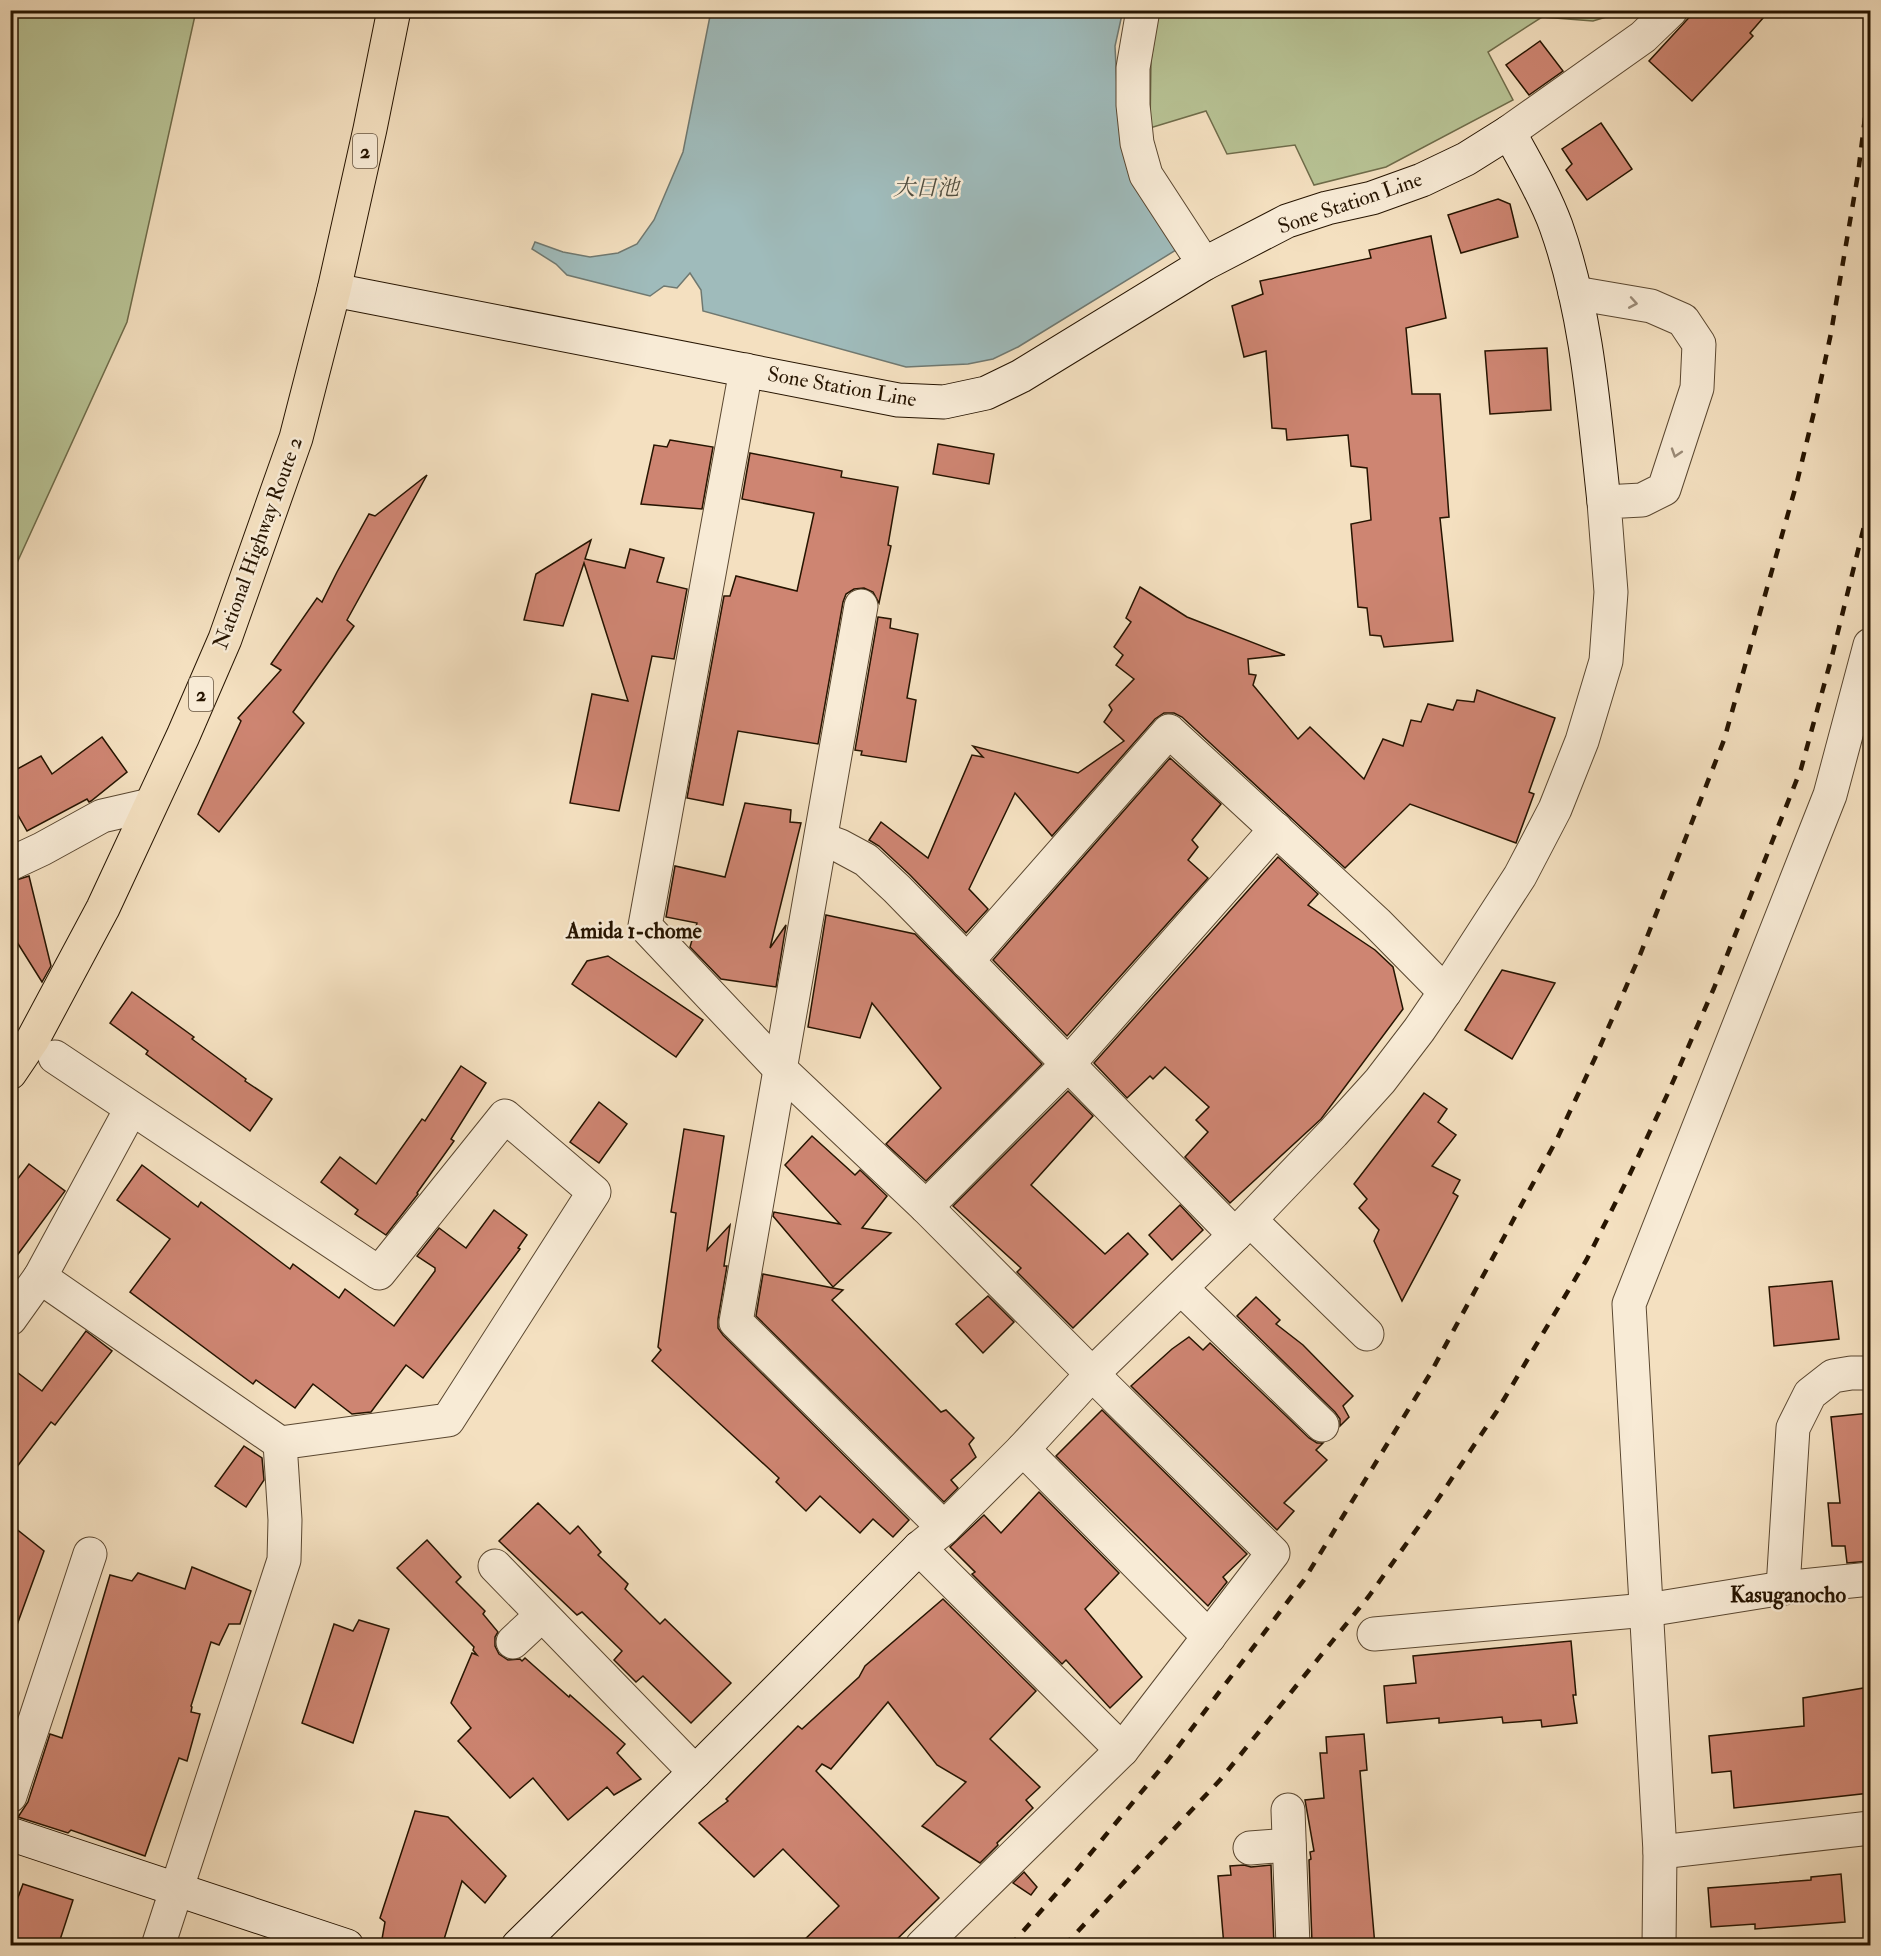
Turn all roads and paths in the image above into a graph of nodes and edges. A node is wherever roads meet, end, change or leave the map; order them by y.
1 (394, 10) edge
2 (1143, 10) edge
3 (1671, 10) edge
4 (1509, 132) junction
5 (1204, 264) junction
6 (334, 290) junction
7 (1575, 293) junction
8 (746, 370) junction
9 (1605, 502) junction
10 (861, 606) dead end
11 (1870, 645) edge
12 (150, 805) junction
13 (1276, 829) junction
14 (821, 839) junction
15 (10, 864) edge
16 (967, 961) junction
17 (1445, 992) junction
18 (55, 1057) dead end
19 (1068, 1064) junction
20 (780, 1069) junction
21 (10, 1073) edge
22 (131, 1109) junction
23 (926, 1207) junction
24 (1243, 1228) junction
25 (1181, 1288) junction
26 (24, 1300) edge
27 (1367, 1334) dead end
28 (1870, 1373) edge
29 (1092, 1374) junction
30 (1322, 1425) dead end
31 (280, 1443) junction
32 (1023, 1449) junction
33 (944, 1528) junction
34 (919, 1548) junction
35 (90, 1554) dead end
36 (495, 1566) dead end
37 (1870, 1579) edge
38 (1783, 1588) junction
39 (1647, 1610) junction
40 (542, 1615) junction
41 (1374, 1634) dead end
42 (1209, 1637) junction
43 (513, 1642) dead end
44 (1122, 1750) junction
45 (695, 1772) junction
46 (10, 1796) edge
47 (1288, 1810) dead end
48 (1870, 1828) edge
49 (10, 1834) edge
50 (1289, 1845) junction
51 (1250, 1848) dead end
52 (1660, 1852) junction
53 (177, 1890) junction
54 (158, 1946) edge
55 (347, 1946) edge
56 (518, 1946) edge
57 (922, 1946) edge
58 (1293, 1946) edge
59 (1659, 1946) edge

1 - 6 highway, National Highway Route 2 / 2
2 - 5 street
3 - 4 street, Sone Station Line
4 - 5 street, Sone Station Line
4 - 7 street
5 - 8 street, Sone Station Line
6 - 8 street, Sone Station Line
6 - 12 highway, National Highway Route 2 / 2
7 - 9 street
7 -> 9 street
8 - 20 street
9 - 17 street
10 - 14 street
11 - 39 street
12 - 15 street
12 - 21 highway, National Highway Route 2 / 2
13 - 16 street
13 - 17 street
13 - 19 street
14 - 16 street
14 - 20 street
16 - 19 street
17 - 24 street
18 - 22 street
19 - 23 street
19 - 24 street
20 - 23 street
20 - 33 street
22 - 26 street
22 - 31 street
23 - 29 street
24 - 25 street
24 - 27 street
25 - 29 street
25 - 30 street
26 - 31 street
28 - 38 street
29 - 32 street
29 - 42 street
31 - 53 street
32 - 33 street
32 - 42 street
33 - 34 street
34 - 44 street
34 - 45 street
35 - 46 street
36 - 40 street
37 - 38 street
38 - 39 street
39 - 41 street
39 - 52 street
40 - 43 street
40 - 45 street
42 - 44 street
44 - 57 street
45 - 56 street
47 - 50 street
48 - 52 street
49 - 53 street
50 - 51 street
50 - 58 street
52 - 59 street
53 - 54 street
53 - 55 street

